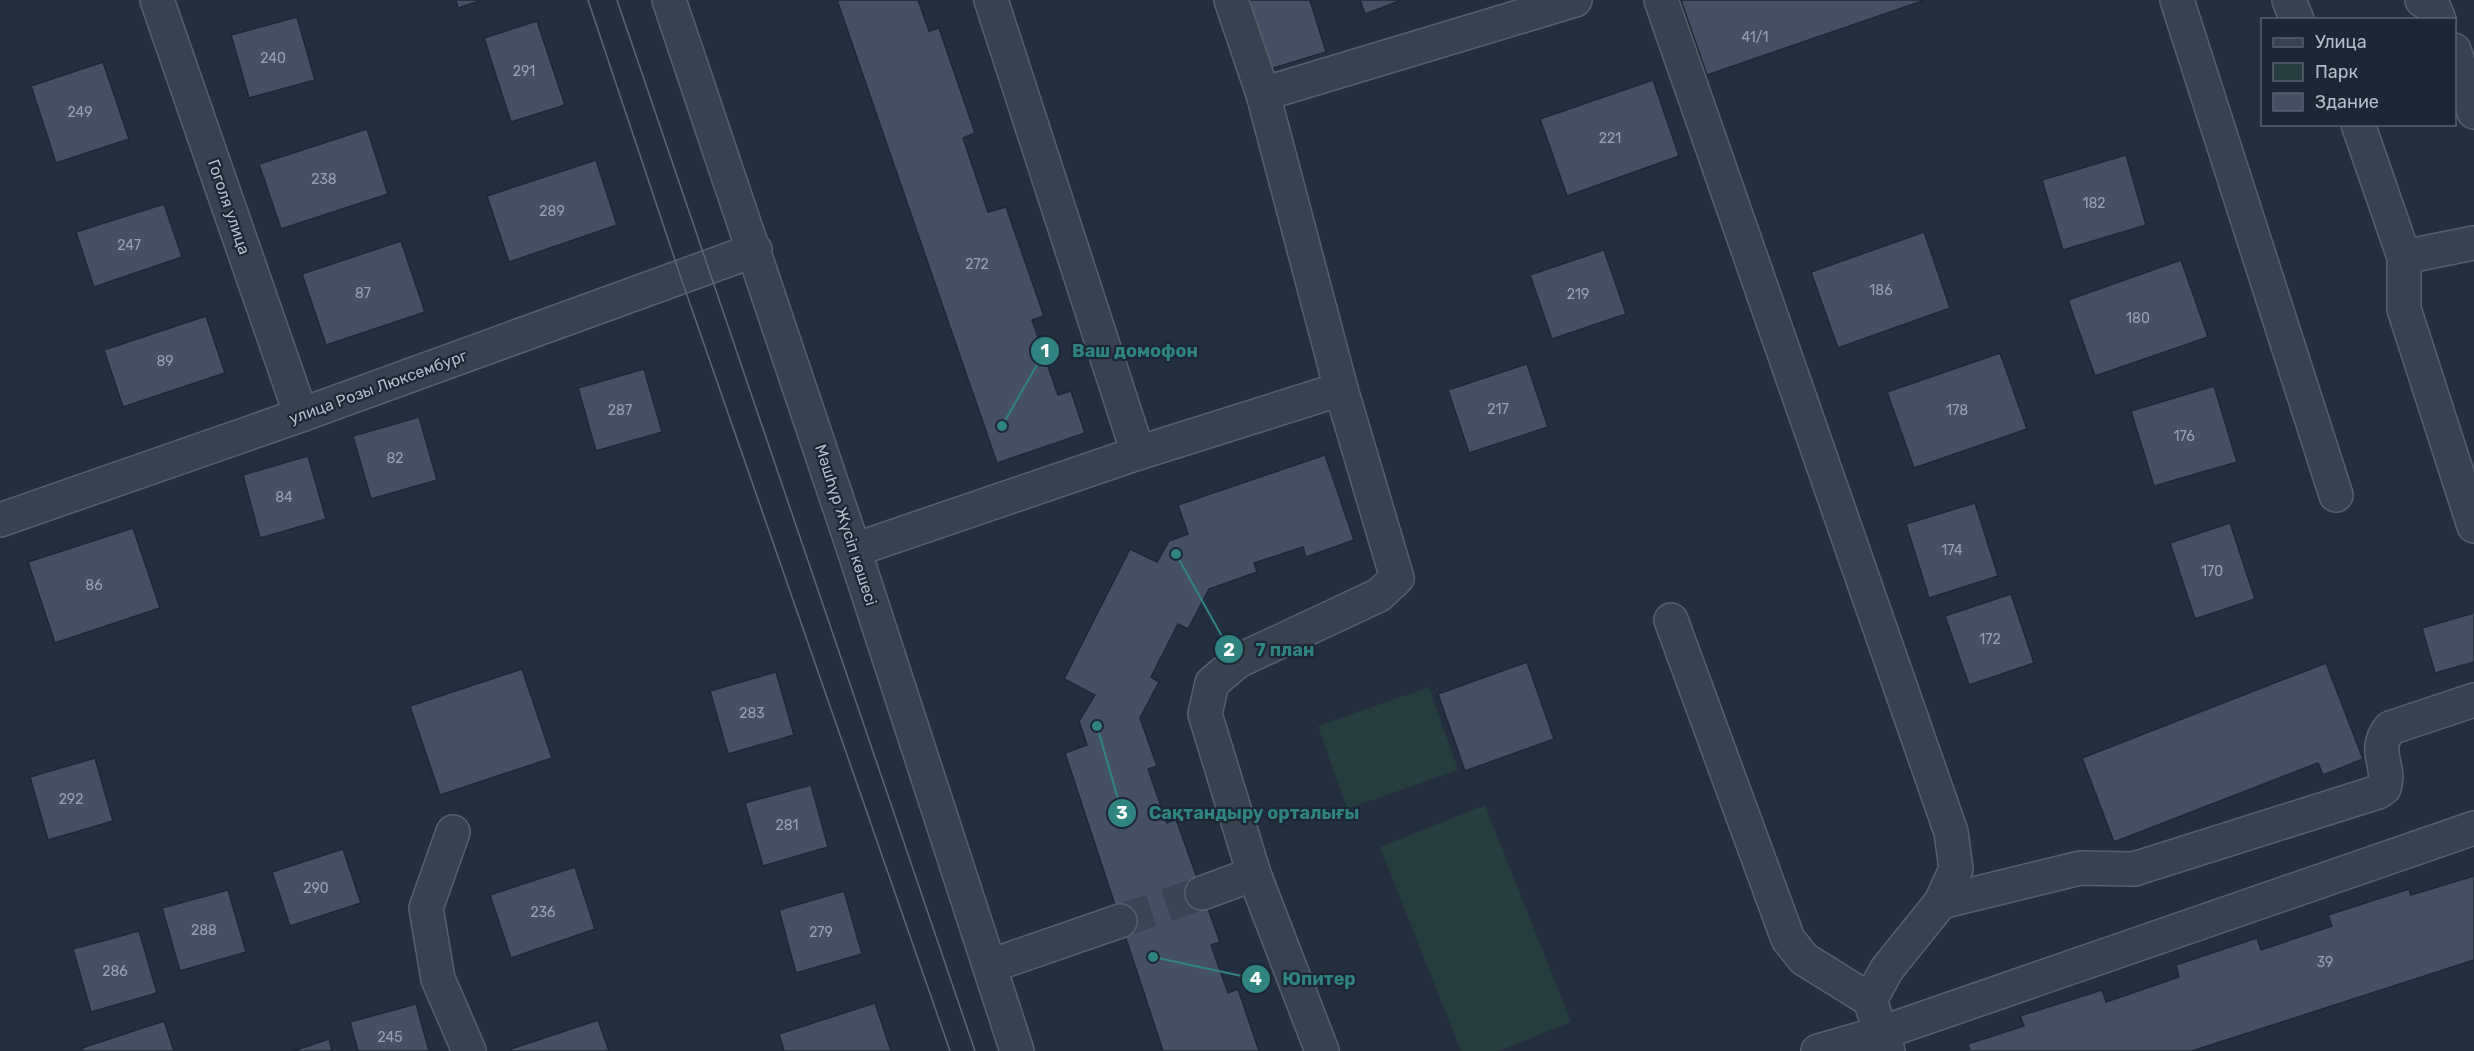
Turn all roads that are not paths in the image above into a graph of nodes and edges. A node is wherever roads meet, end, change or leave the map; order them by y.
1 (157, 0) edge
2 (669, 0) edge
3 (991, 0) edge
4 (1231, 0) edge
5 (1575, 0) edge
6 (1661, 0) edge
7 (2177, 0) edge
8 (2289, 0) edge
9 (2422, 0) edge
10 (2296, 18) edge
11 (2438, 18) edge
12 (2456, 56) edge
13 (1263, 94) junction
14 (2474, 112) edge
15 (2359, 126) edge
16 (2474, 243) edge
17 (755, 250) junction
18 (2404, 258) junction
19 (1341, 389) junction
20 (301, 415) junction
21 (1138, 453) junction
22 (2336, 495) dead end
23 (0, 520) edge
24 (2474, 526) edge
25 (854, 550) junction
26 (1671, 620) dead end
27 (2474, 700) edge
28 (2474, 828) edge
29 (453, 832) dead end
30 (1254, 874) junction
31 (1202, 893) tunnel mouth
32 (1941, 902) junction
33 (1120, 921) tunnel mouth
34 (990, 966) junction
35 (1870, 1000) junction
36 (1884, 1042) edge
37 (469, 1051) edge
38 (1017, 1051) edge
39 (1322, 1051) edge
40 (1818, 1051) edge

1 - 20 street, Гоголя улица
2 - 17 street, Мәшһүр Жүсіп көшесі
3 - 21 street
4 - 13 street
5 - 13 street
6 - 32 street
7 - 22 street
8 - 10 street
9 - 11 street
12 - 14 street
13 - 19 street
15 - 18 street
16 - 18 street
17 - 20 street, улица Розы Люксембург
17 - 25 street, Мәшһүр Жүсіп көшесі
18 - 24 street
19 - 21 street
19 - 30 street
20 - 23 street, улица Розы Люксембург
21 - 25 street
25 - 34 street, Мәшһүр Жүсіп көшесі
26 - 35 street
27 - 32 street
28 - 36 street
29 - 37 street
30 - 31 street
30 - 39 street
32 - 35 street
33 - 34 street
34 - 38 street, Мәшһүр Жүсіп көшесі
35 - 36 street
36 - 40 street

